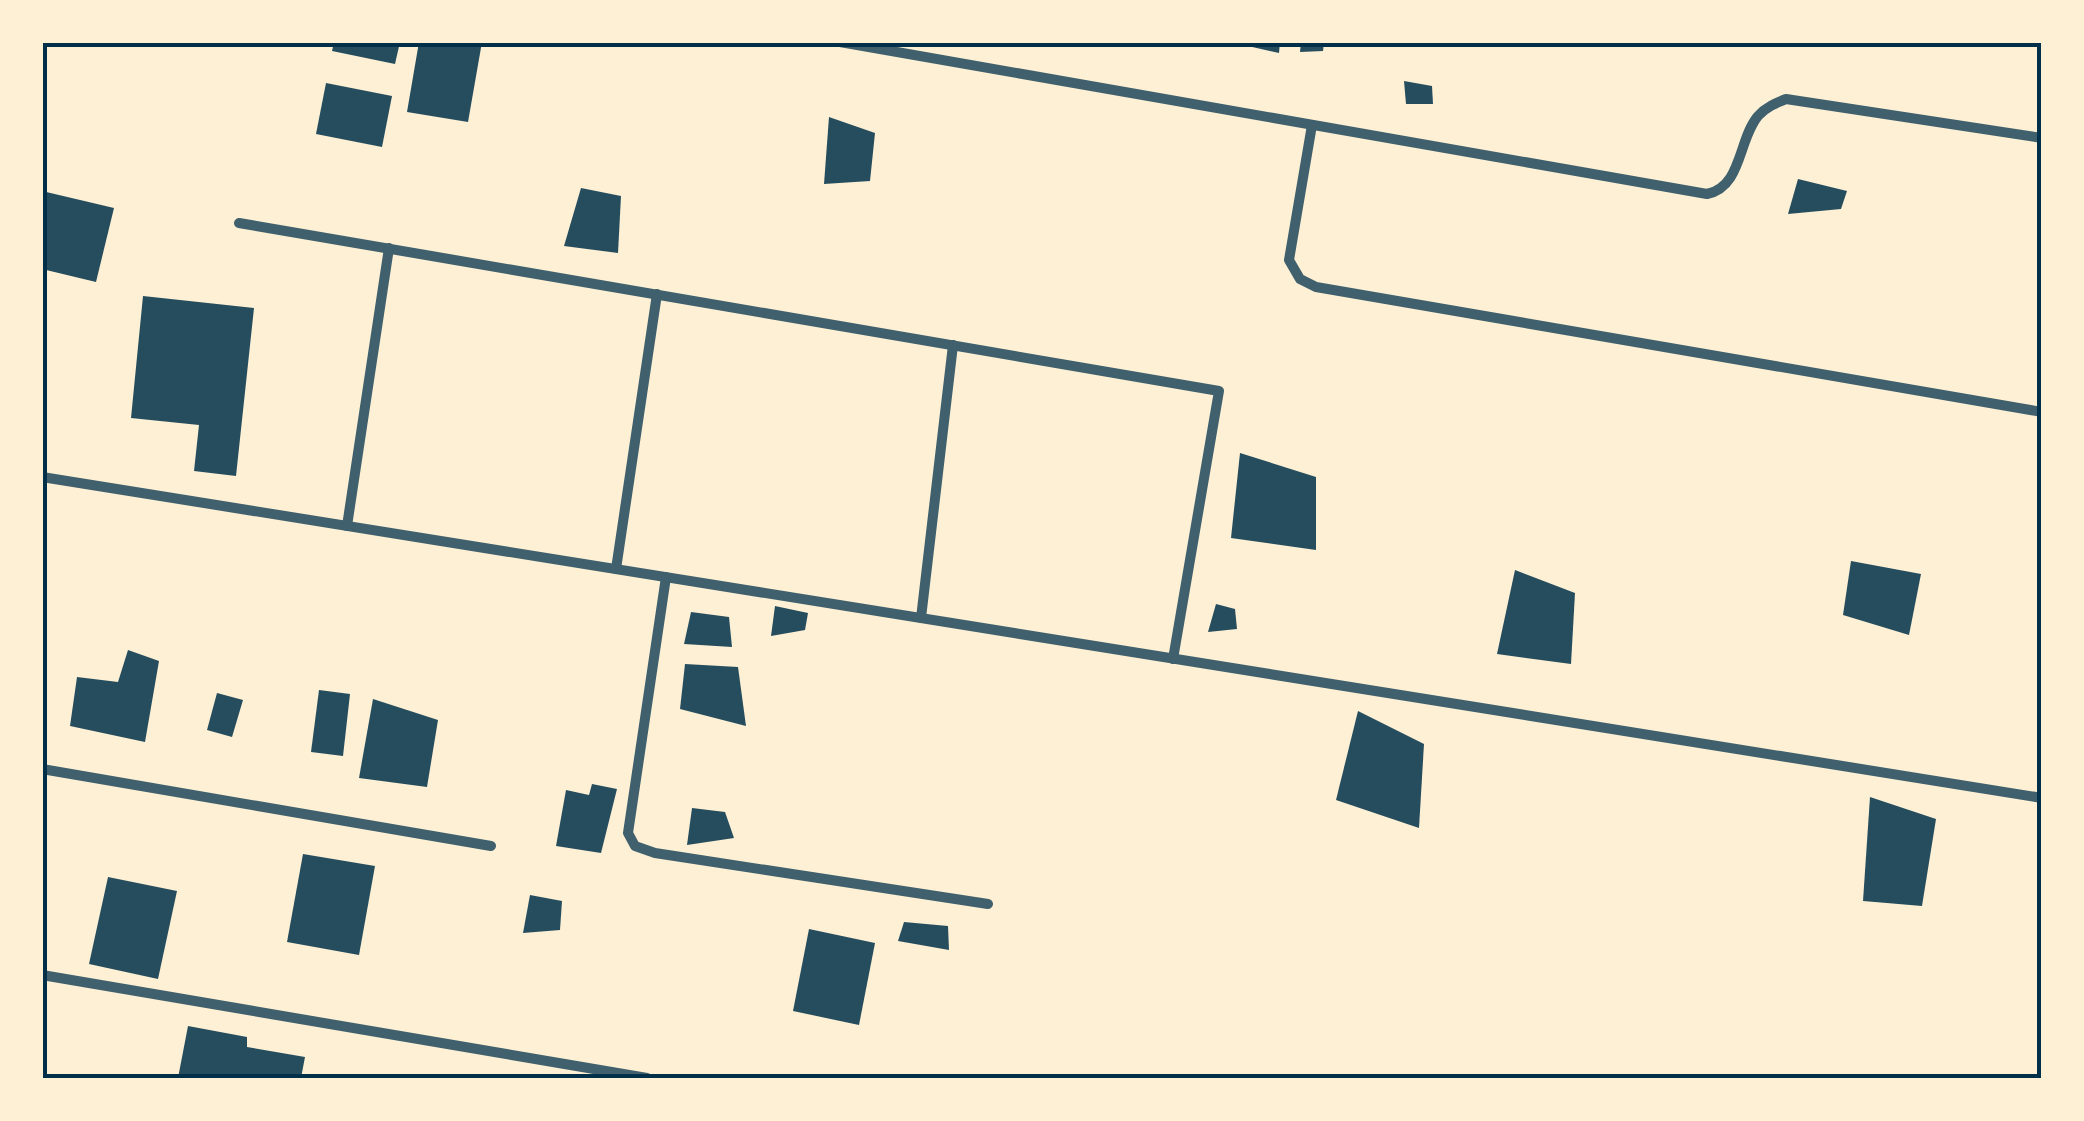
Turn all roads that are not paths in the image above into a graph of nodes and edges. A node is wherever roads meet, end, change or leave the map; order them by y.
1 (840, 42) edge
2 (1312, 126) junction
3 (2042, 138) edge
4 (239, 223) dead end
5 (388, 248) junction
6 (657, 294) junction
7 (953, 346) junction
8 (2042, 412) edge
9 (42, 477) edge
10 (348, 526) junction
11 (616, 569) junction
12 (666, 577) junction
13 (921, 618) junction
14 (1173, 659) junction
15 (42, 769) edge
16 (2042, 798) edge
17 (491, 846) dead end
18 (988, 904) dead end
19 (42, 975) edge
20 (647, 1078) edge

1 - 2 street
2 - 3 street
2 - 8 street
4 - 5 street
5 - 6 street
5 - 10 street
6 - 7 street
6 - 11 street
7 - 13 street
7 - 14 street
9 - 10 street
10 - 11 street
11 - 12 street
12 - 13 street
12 - 18 street
13 - 14 street
14 - 16 street
15 - 17 street
19 - 20 street

